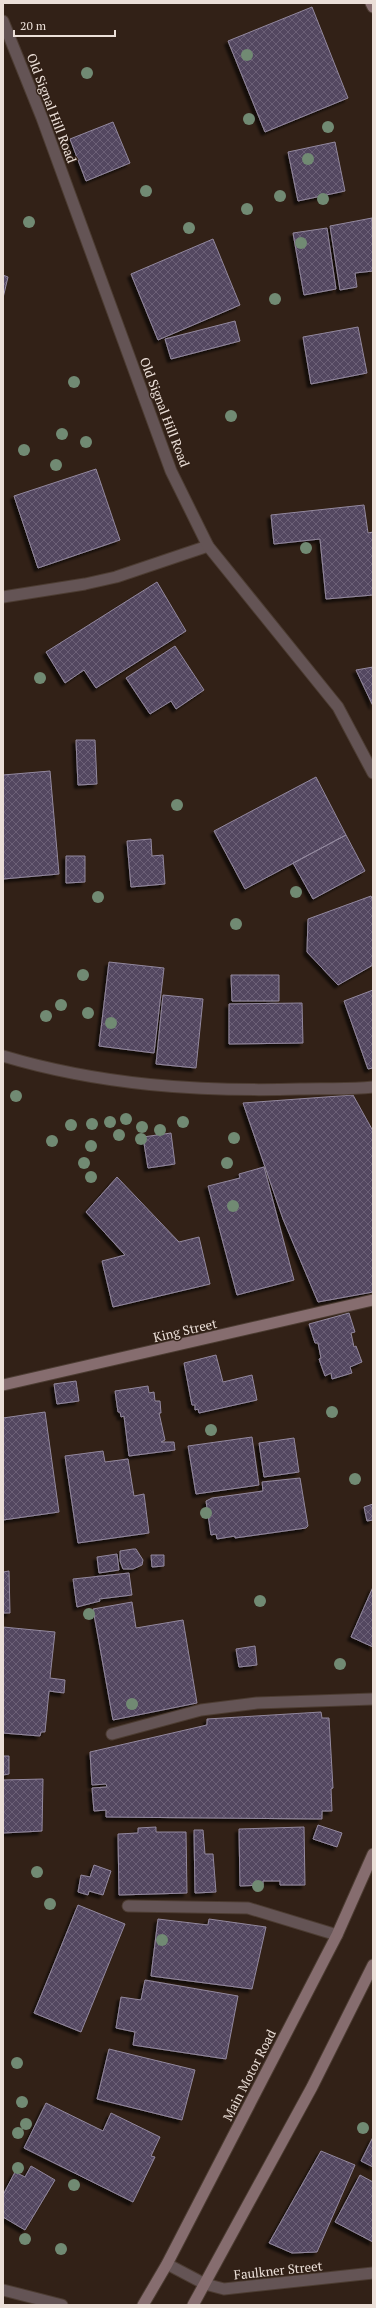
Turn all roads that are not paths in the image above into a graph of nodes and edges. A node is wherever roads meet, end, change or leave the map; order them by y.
1 (371, 3) edge
2 (373, 7) edge
3 (3, 21) edge
4 (208, 546) junction
5 (3, 597) edge
6 (373, 774) edge
7 (3, 1056) edge
8 (373, 1086) edge
9 (373, 1300) edge
10 (3, 1385) edge
11 (373, 1699) edge
12 (112, 1734) dead end
13 (373, 1854) edge
14 (128, 1906) dead end
15 (337, 1935) junction
16 (373, 1965) edge
17 (167, 2264) junction
18 (373, 2273) edge
19 (204, 2284) junction
20 (3, 2290) edge
21 (62, 2305) edge
22 (143, 2305) edge
23 (193, 2305) edge

1 - 2 main road
3 - 4 street, Old Signal Hill Road
4 - 5 street
4 - 6 street, Old Signal Hill Road
7 - 8 street
9 - 10 main road, King Street
11 - 12 street
13 - 15 main road, Main Motor Road
14 - 15 street
15 - 17 main road, Main Motor Road
16 - 19 main road
17 - 19 street, Faulkner Street
17 - 22 main road, Main Motor Road
18 - 19 street, Faulkner Street
19 - 23 main road
20 - 21 street

